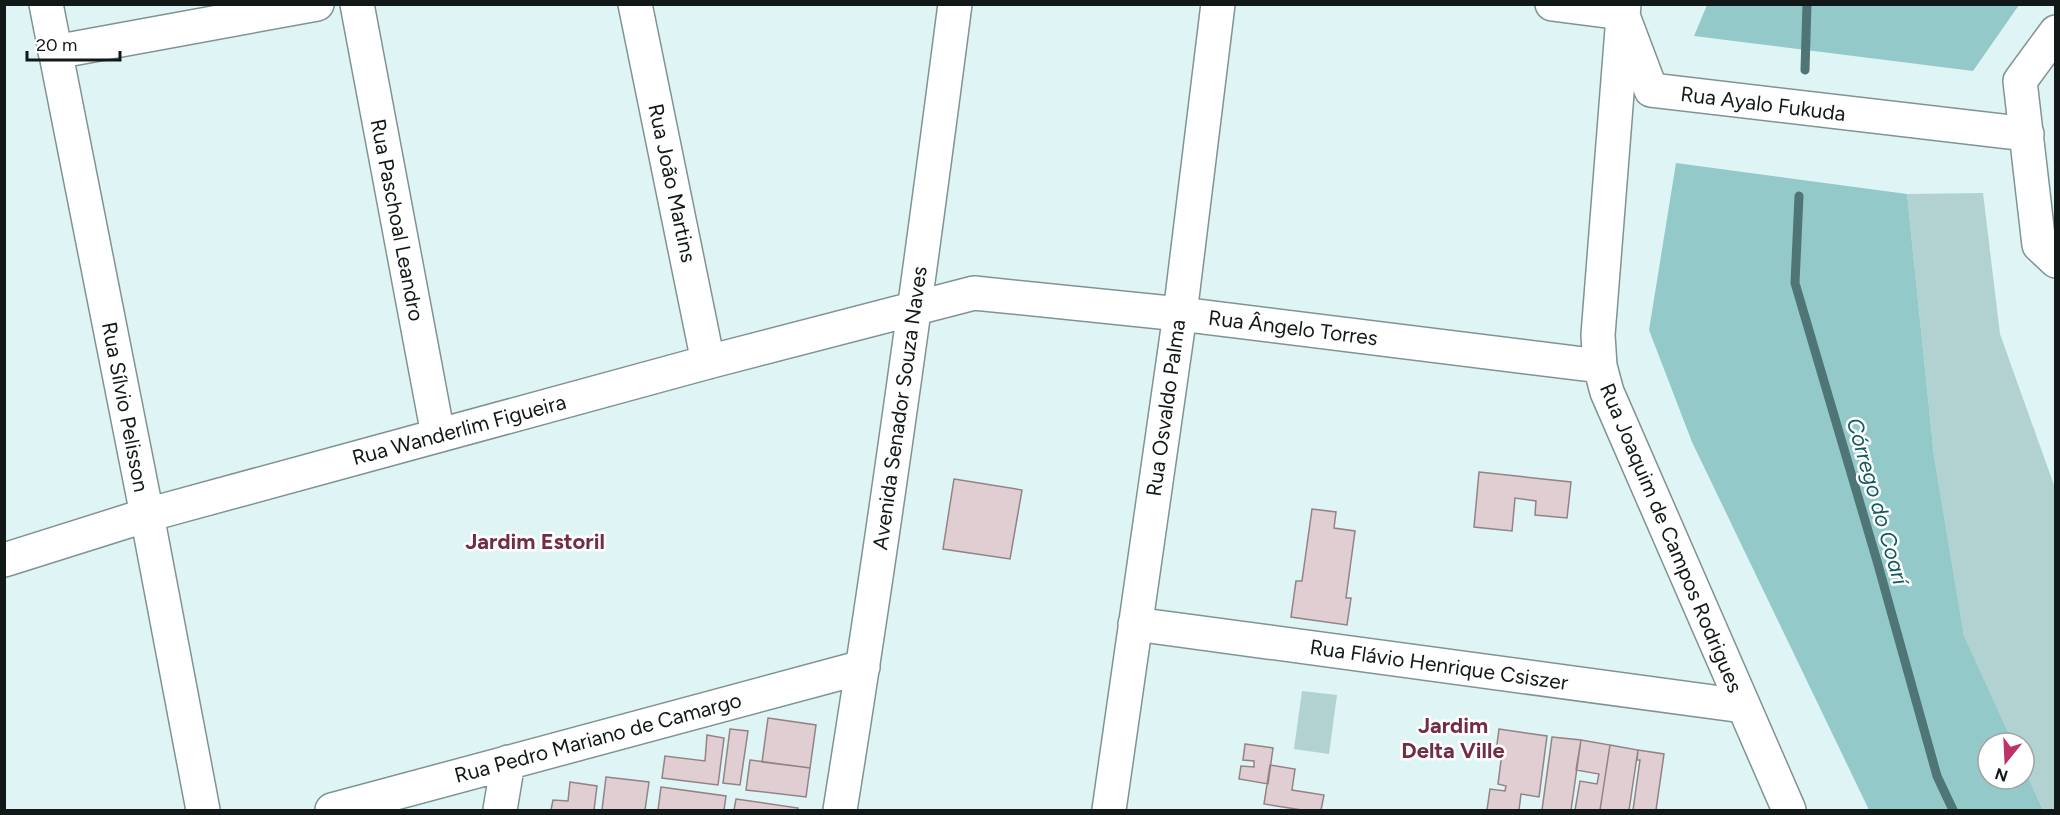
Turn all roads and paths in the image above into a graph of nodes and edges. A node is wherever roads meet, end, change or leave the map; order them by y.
1 (46, 4) edge
2 (317, 4) edge
3 (357, 4) edge
4 (635, 4) edge
5 (955, 4) edge
6 (1218, 4) edge
7 (1552, 4) edge
8 (1623, 9) edge
9 (2055, 32) edge
10 (55, 52) junction
11 (2027, 134) junction
12 (2055, 261) edge
13 (915, 307) junction
14 (1180, 314) junction
15 (708, 362) junction
16 (1600, 366) junction
17 (438, 435) junction
18 (147, 515) junction
19 (4, 560) edge
20 (1135, 624) junction
21 (863, 667) junction
22 (1743, 706) junction
23 (508, 762) junction
24 (203, 810) edge
25 (333, 810) edge
26 (500, 810) edge
27 (840, 810) edge
28 (1109, 810) edge
29 (1789, 810) edge

1 - 10 street, Rua Sílvio Pelisson
2 - 10 street
3 - 17 street, Rua Paschoal Leandro
4 - 15 street, Rua João Martins
5 - 13 street, Avenida Senador Souza Naves
6 - 14 street, Rua Osvaldo Palma
7 - 8 street
8 - 11 street, Rua Ayalo Fukuda
8 - 16 street, Rua Joaquim de Campos Rodrigues
9 - 11 street
10 - 18 street, Rua Sílvio Pelisson
11 - 12 street
13 - 14 street, Rua Ângelo Torres
13 - 15 street, Rua Wanderlim Figueira
13 - 21 street, Avenida Senador Souza Naves
14 - 16 street, Rua Ângelo Torres
14 - 20 street, Rua Osvaldo Palma
15 - 17 street, Rua Wanderlim Figueira
16 - 22 street, Rua Joaquim de Campos Rodrigues
17 - 18 street, Rua Wanderlim Figueira
18 - 19 street, Rua Wanderlim Figueira
18 - 24 street, Rua Sílvio Pelisson
20 - 22 street, Rua Flávio Henrique Csiszer
20 - 28 street, Rua Osvaldo Palma
21 - 23 street, Rua Pedro Mariano de Camargo
21 - 27 street, Avenida Senador Souza Naves
22 - 29 street, Rua Joaquim de Campos Rodrigues
23 - 25 street, Rua Pedro Mariano de Camargo
23 - 26 street

